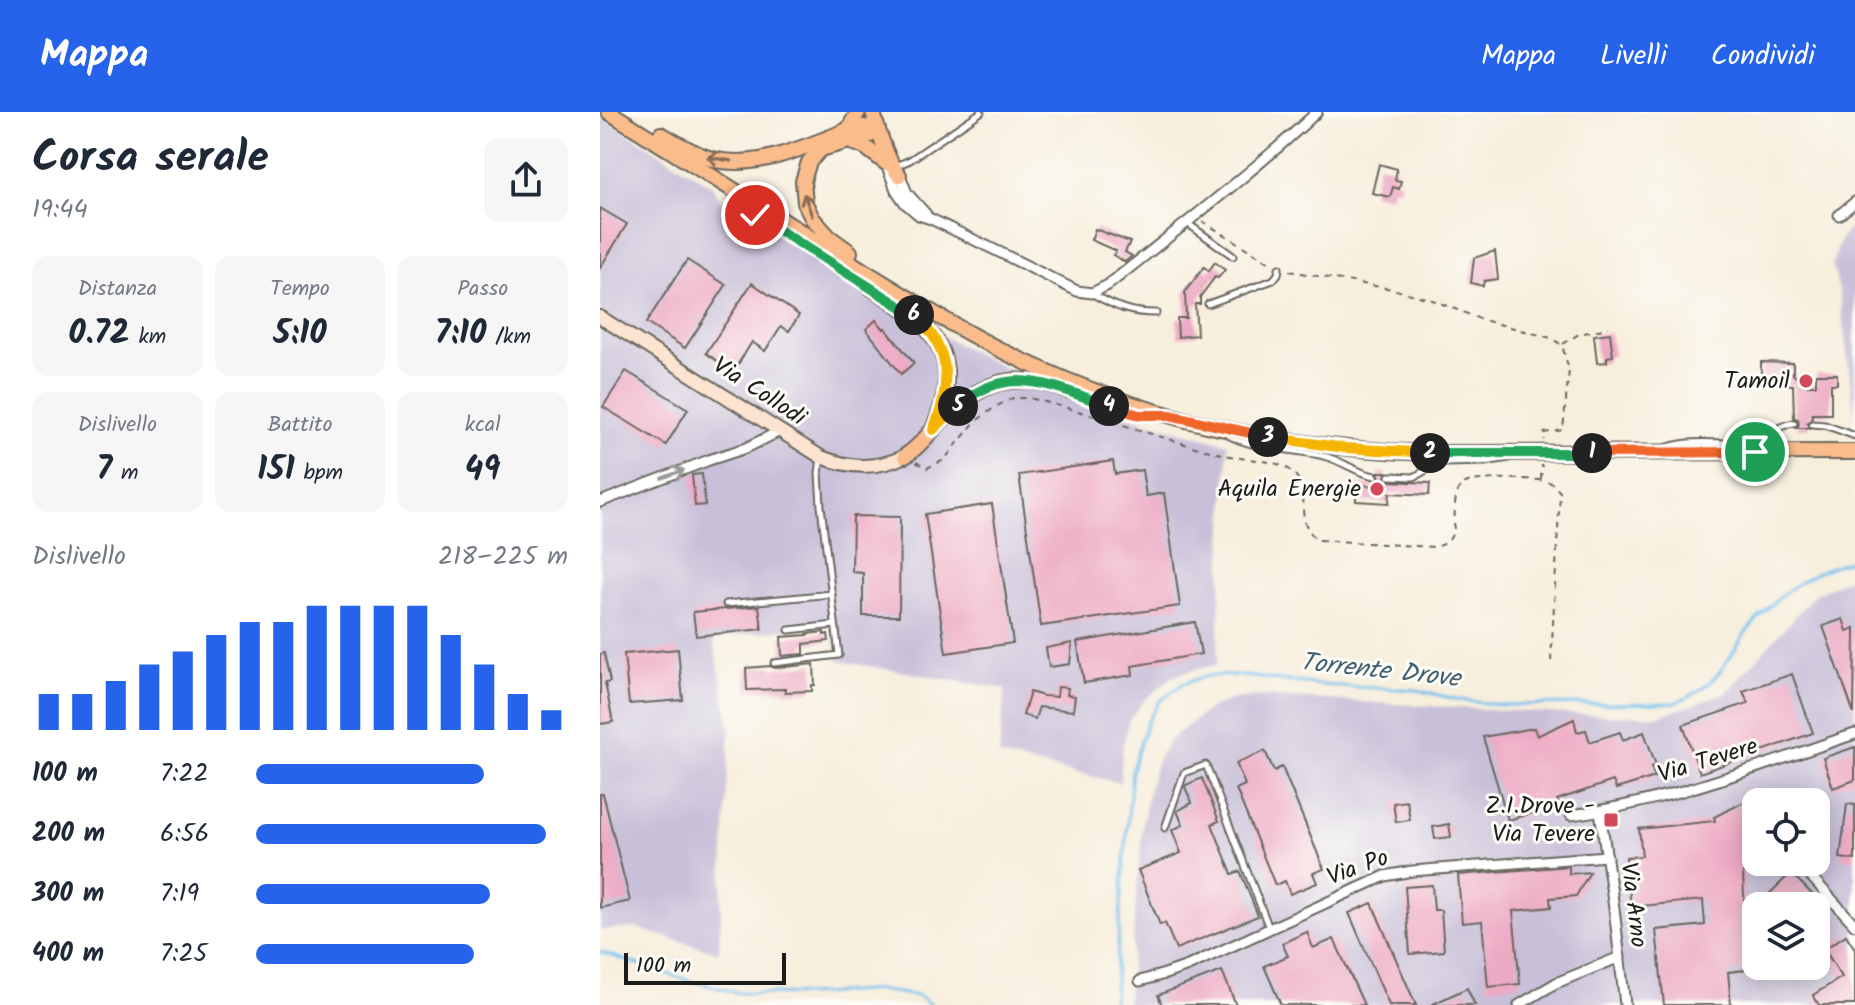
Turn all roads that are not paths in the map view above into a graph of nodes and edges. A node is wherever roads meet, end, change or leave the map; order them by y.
1 (609, 112) edge
2 (627, 112) edge
3 (858, 112) edge
4 (874, 112) edge
5 (981, 112) edge
6 (1317, 112) edge
7 (875, 129) junction
8 (849, 136) junction
9 (894, 168) junction
10 (722, 183) junction
11 (1855, 202) edge
12 (1839, 215) dead end
13 (931, 219) junction
14 (1190, 219) junction
15 (1233, 256) dead end
16 (1279, 268) road end
17 (1092, 293) junction
18 (1208, 304) dead end
19 (1156, 313) dead end
20 (600, 317) edge
21 (1001, 350) junction
22 (1170, 415) junction
23 (1794, 423) dead end
24 (1812, 424) dead end
25 (1217, 427) junction
26 (933, 430) junction
27 (780, 431) junction
28 (1855, 436) edge
29 (1855, 452) edge
30 (1520, 453) junction
31 (1655, 453) junction
32 (905, 456) joint
33 (821, 457) junction
34 (1375, 476) dead end
35 (1390, 476) dead end
36 (600, 502) edge
37 (832, 594) junction
38 (726, 604) dead end
39 (835, 625) junction
40 (789, 630) dead end
41 (774, 663) dead end
42 (1855, 734) edge
43 (1600, 811) junction
44 (1571, 815) dead end
45 (1165, 828) dead end
46 (1607, 856) junction
47 (1811, 876) edge
48 (1855, 925) edge
49 (1269, 928) junction
50 (1620, 957) junction
51 (1140, 981) dead end
52 (1519, 1005) edge
53 (1625, 1005) edge

1 - 10 main road
8 -> 2 main road
3 - 8 main road
4 - 7 main road
4 - 9 street
5 - 9 lane
6 - 14 street
7 - 8 main road
7 - 9 main road
8 - 9 main road
21 -> 8 main road
9 - 13 street
9 - 13 street
10 - 21 main road
10 - 26 main road
11 - 12 street
13 - 17 street
14 - 15 lane
14 - 17 street
16 - 18 lane
17 - 19 lane
20 - 27 street, Via Collodi
21 - 22 main road
22 - 25 main road
22 - 26 main road
23 - 31 lane
24 - 28 lane
25 - 30 main road
25 - 34 lane
26 - 32 main road
27 - 33 street, Via Collodi
36 -> 27 street
29 - 31 main road
30 - 31 main road
30 - 35 lane
32 - 33 street, Via Collodi
33 - 37 lane
37 - 38 lane
37 - 39 lane
39 - 40 lane
39 - 41 lane
42 - 43 street, Via Tevere
43 - 44 street, Via Tevere
43 - 46 street, Via Arno
45 - 49 lane
46 - 49 street, Via Po
46 - 50 street, Via Arno
47 - 48 street
49 - 51 street, Via Po
50 - 52 street
50 - 53 street, Via Arno

